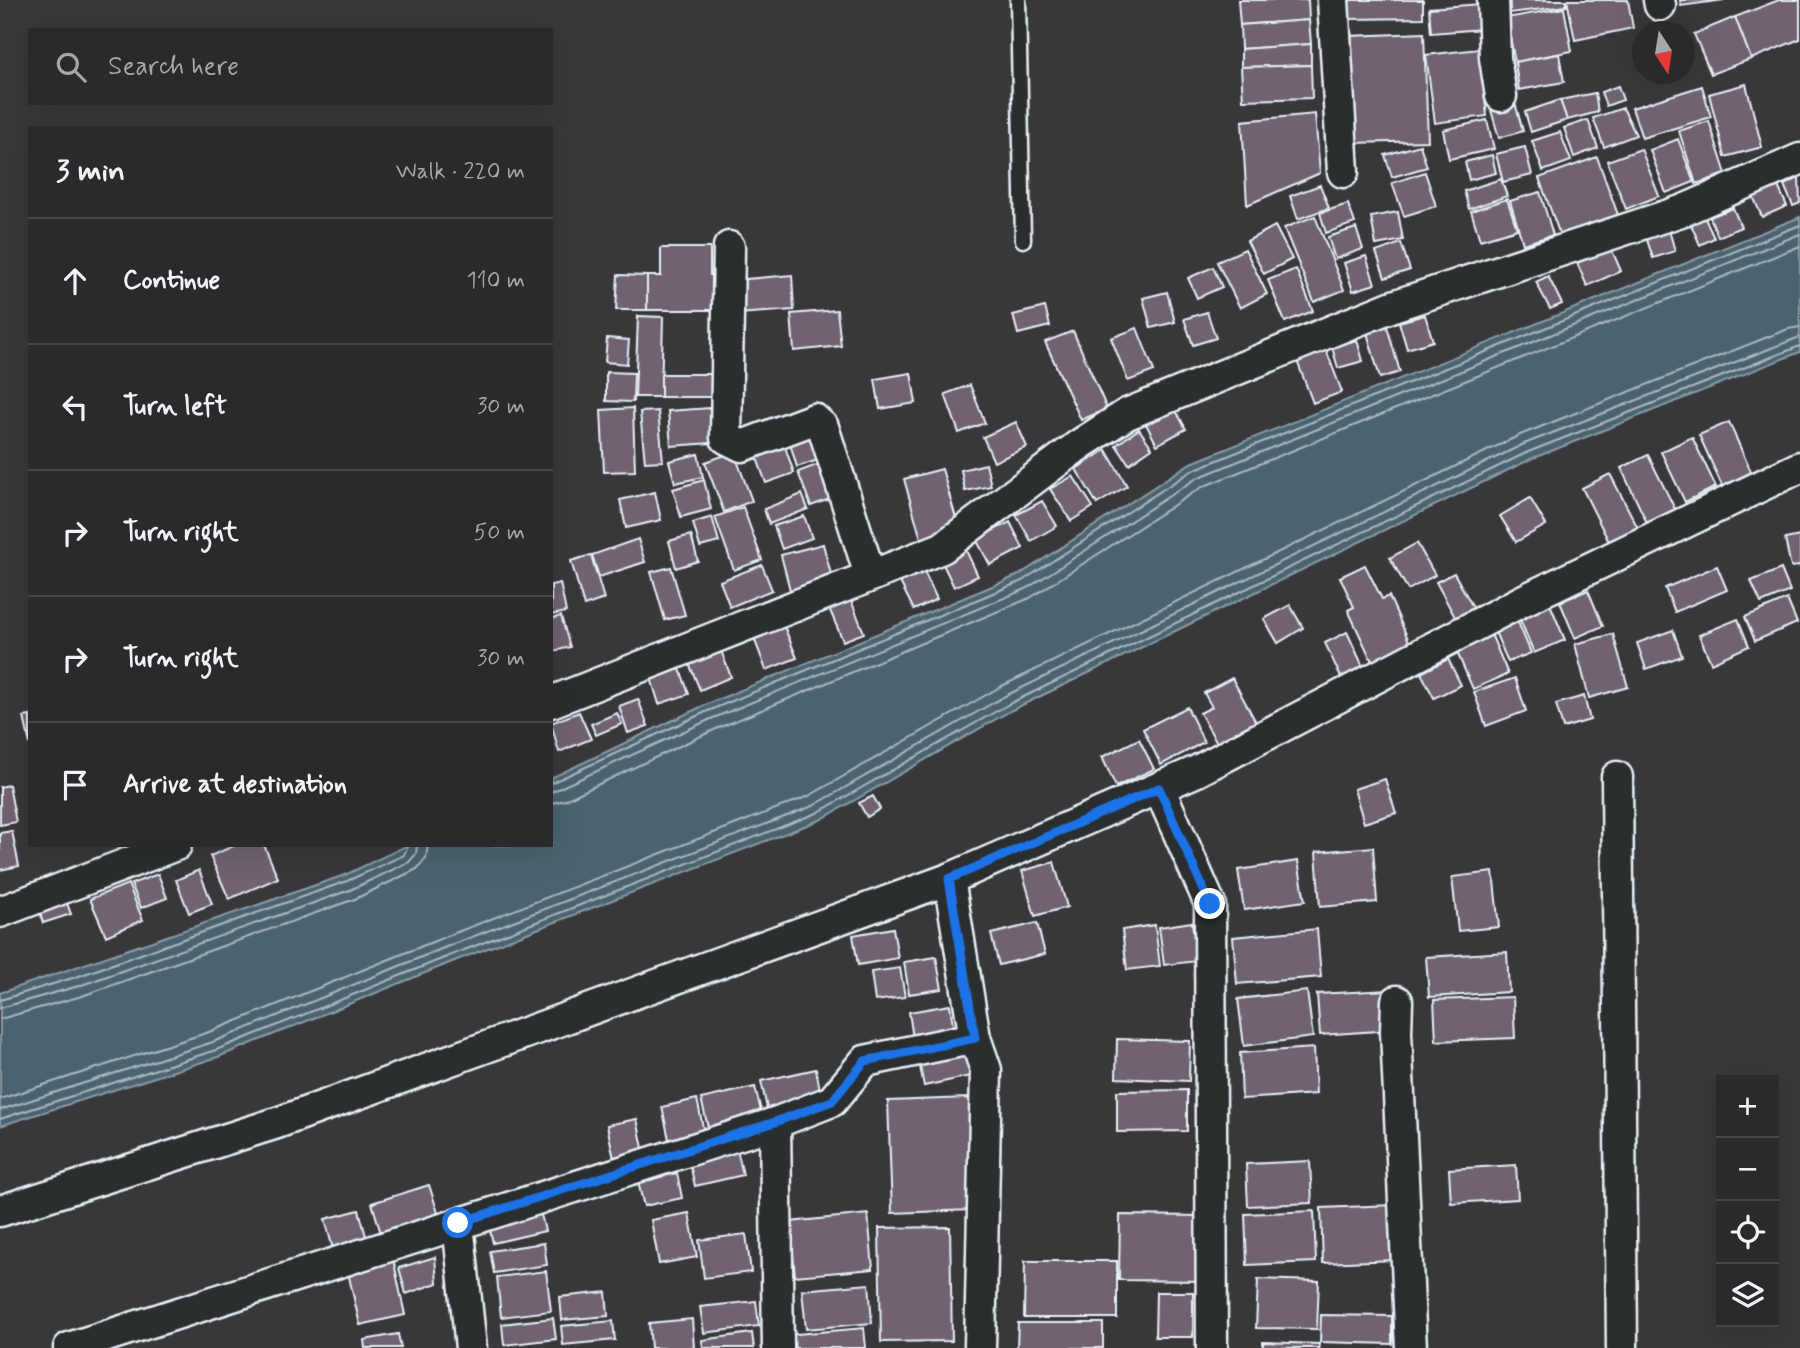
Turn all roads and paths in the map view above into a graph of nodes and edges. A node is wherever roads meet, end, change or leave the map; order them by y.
1 (1018, 0) edge
2 (1333, 0) edge
3 (1493, 0) edge
4 (1501, 96) dead end
5 (1800, 159) edge
6 (1343, 172) dead end
7 (1023, 240) dead end
8 (729, 247) dead end
9 (1800, 467) edge
10 (870, 575) junction
11 (553, 701) edge
12 (1617, 777) dead end
13 (1159, 788) junction
14 (171, 847) edge
15 (949, 879) junction
16 (0, 912) edge
17 (1397, 1001) dead end
18 (975, 1038) junction
19 (775, 1122) junction
20 (0, 1211) edge
21 (458, 1223) junction
22 (69, 1348) edge
23 (471, 1348) edge
24 (778, 1348) edge
25 (980, 1348) edge
26 (1212, 1348) edge
27 (1411, 1348) edge
28 (1622, 1348) edge

1 - 7 lane
2 - 6 street
3 - 4 street
5 - 10 street
8 - 10 street
9 - 13 street
10 - 11 street
12 - 28 street
13 - 15 street
13 - 26 street
14 - 16 street
15 - 18 street
15 - 20 street
17 - 27 street
18 - 19 street
18 - 25 street
19 - 21 street
19 - 24 street
21 - 22 street
21 - 23 street

